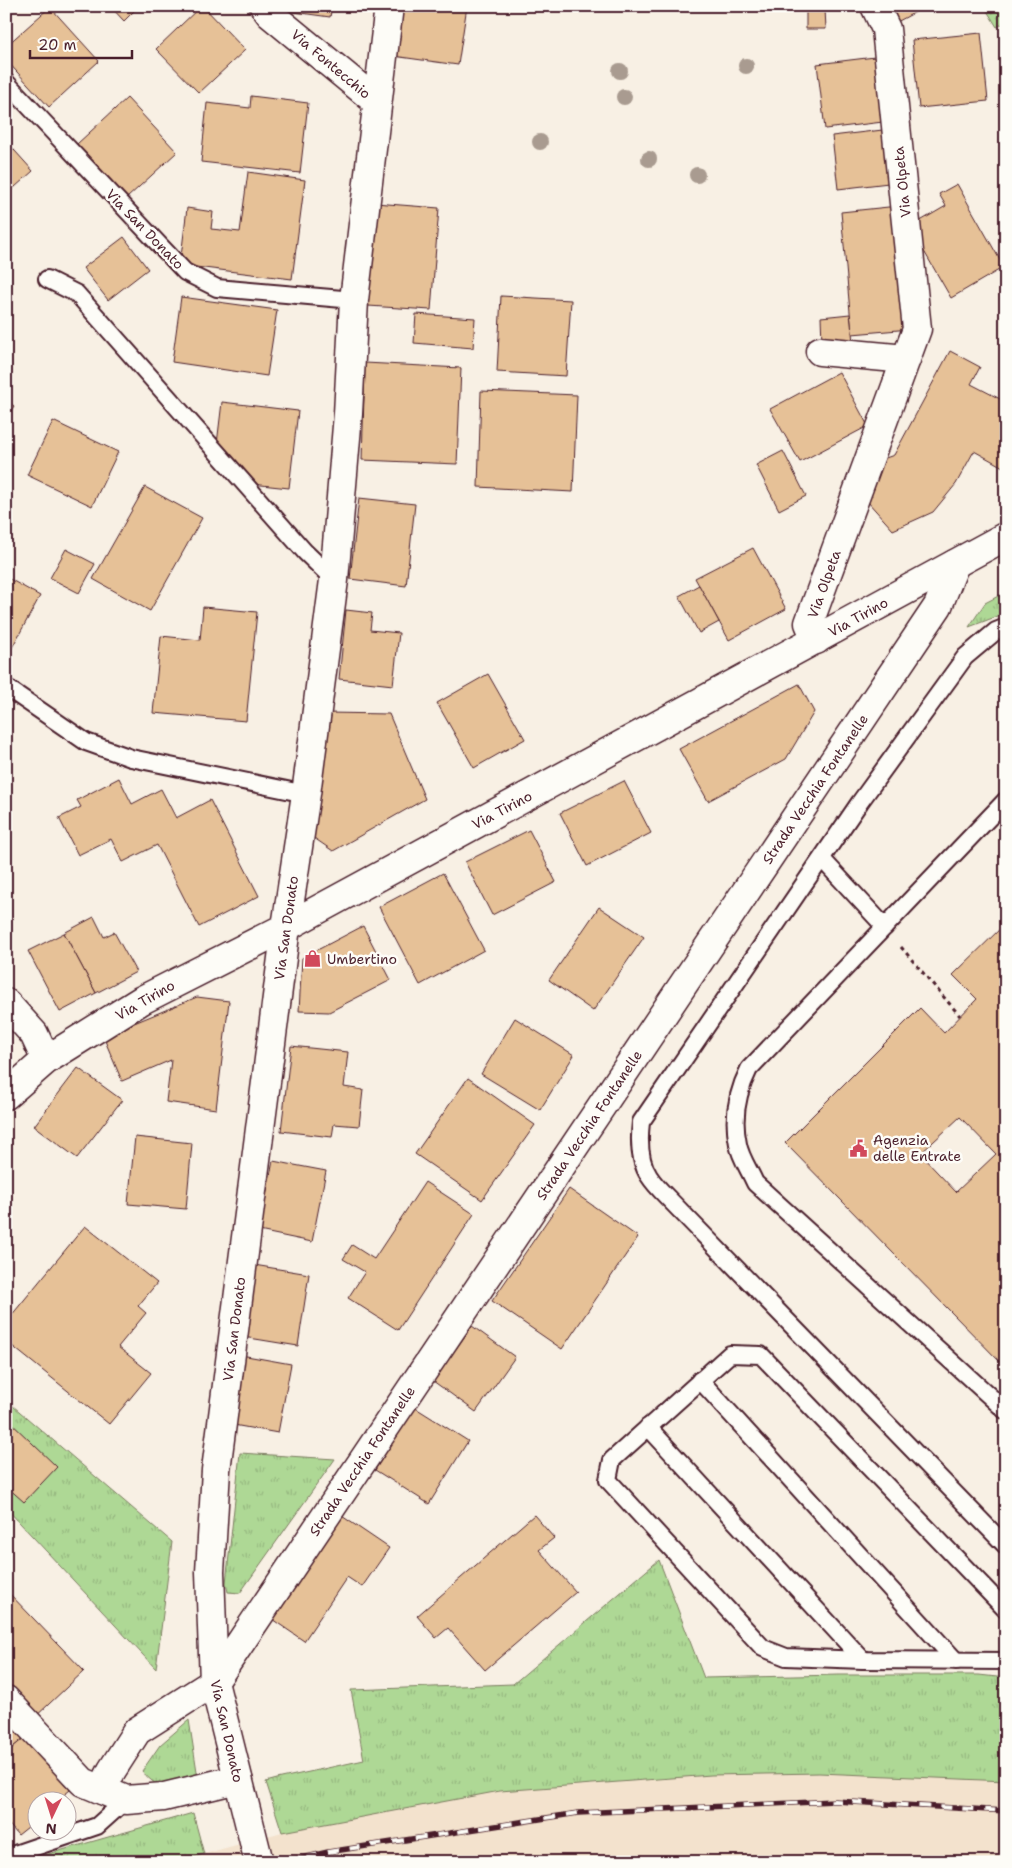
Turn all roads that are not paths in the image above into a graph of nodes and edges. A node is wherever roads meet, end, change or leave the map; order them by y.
1 (264, 6) edge
2 (389, 6) edge
3 (875, 6) edge
4 (6, 82) edge
5 (376, 102) junction
6 (47, 279) dead end
7 (354, 300) junction
8 (820, 351) dead end
9 (906, 358) junction
10 (1006, 536) edge
11 (955, 564) junction
12 (334, 580) junction
13 (1006, 627) edge
14 (816, 640) junction
15 (6, 687) edge
16 (306, 794) junction
17 (1006, 800) edge
18 (822, 859) junction
19 (286, 926) junction
20 (885, 928) junction
21 (6, 1003) edge
22 (46, 1060) junction
23 (6, 1095) edge
24 (700, 1380) junction
25 (1006, 1411) edge
26 (648, 1427) junction
27 (1006, 1546) edge
28 (1006, 1610) edge
29 (863, 1660) junction
30 (956, 1661) junction
31 (1006, 1661) edge
32 (214, 1682) junction
33 (6, 1700) edge
34 (238, 1779) junction
35 (102, 1790) junction
36 (126, 1800) junction
37 (6, 1857) edge
38 (259, 1862) edge

1 - 5 street, Via Fontecchio
2 - 5 street, Via San Donato
3 - 9 street, Via Olpeta
4 - 7 lane, Via San Donato
5 - 7 street, Via San Donato
6 - 12 lane
7 - 12 street, Via San Donato
8 - 9 street
9 - 14 street, Via Olpeta
10 - 11 street, Via Tirino
11 - 14 street, Via Tirino
11 - 32 street, Strada Vecchia Fontanelle
12 - 16 street, Via San Donato
13 - 18 lane
14 - 19 street, Via Tirino
15 - 16 lane
16 - 19 street, Via San Donato
17 - 20 lane
18 - 20 lane
18 - 27 lane
19 - 22 street, Via Tirino
19 - 32 street, Via San Donato
20 - 25 lane
21 - 22 street
22 - 23 street, Via Tirino
24 - 26 lane
24 - 28 lane
24 - 30 lane
26 - 29 lane
26 - 29 lane
29 - 30 lane
30 - 31 lane
32 - 34 street, Via San Donato
32 - 35 street
33 - 35 street
34 - 36 street
34 - 38 street, Via San Donato
35 - 36 street
36 - 37 lane

